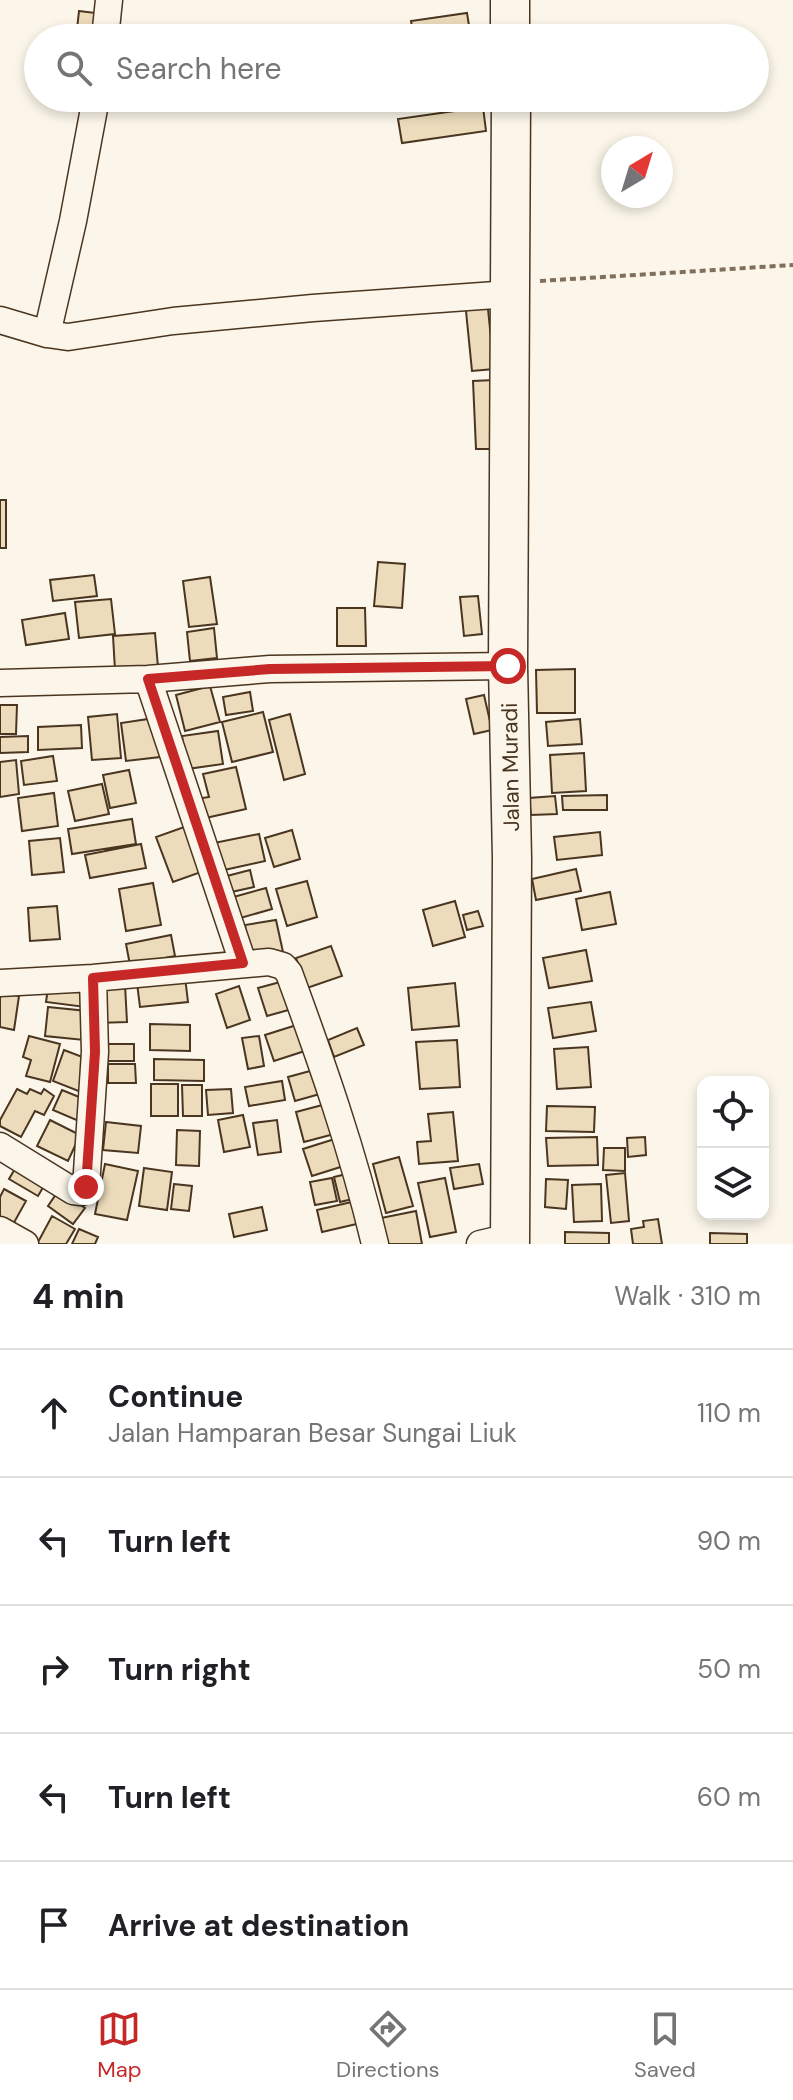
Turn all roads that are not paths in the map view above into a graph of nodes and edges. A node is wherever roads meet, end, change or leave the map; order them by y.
1 (109, 0) edge
2 (510, 0) edge
3 (106, 24) edge
4 (510, 24) edge
5 (93, 112) edge
6 (511, 112) edge
7 (510, 288) junction
8 (0, 320) edge
9 (47, 334) junction
10 (508, 666) junction
11 (148, 679) junction
12 (0, 683) edge
13 (243, 963) junction
14 (93, 978) junction
15 (0, 983) edge
16 (0, 1146) edge
17 (0, 1230) edge
18 (500, 1242) edge
19 (25, 1244) edge
20 (375, 1244) edge

1 - 3 street
2 - 4 highway
5 - 9 street
6 - 7 highway, Jalan Muradi
7 - 9 street
7 - 10 highway, Jalan Muradi
8 - 9 street
10 - 11 street
10 - 18 highway, Jalan Muradi
11 - 12 street
11 - 13 street
13 - 14 street
13 - 20 street
14 - 15 street
14 - 16 street
17 - 19 street

